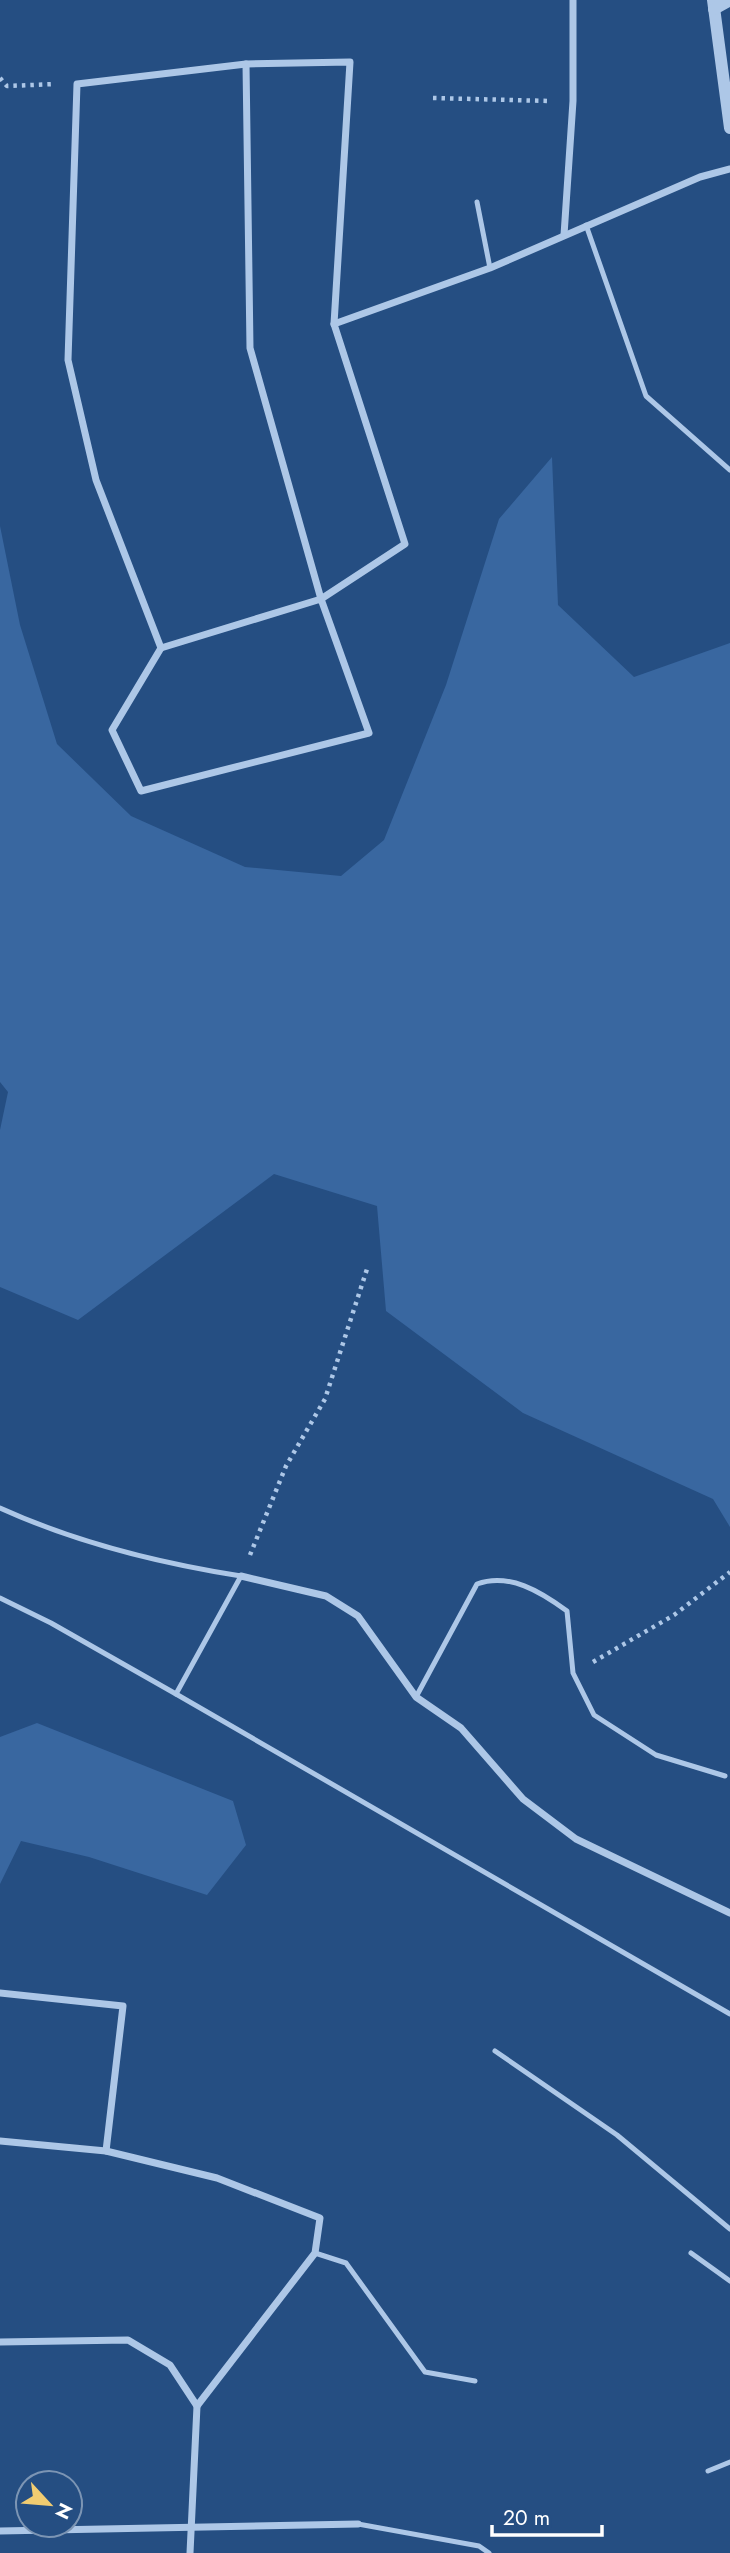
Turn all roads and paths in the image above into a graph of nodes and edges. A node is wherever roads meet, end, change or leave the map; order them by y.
1 (573, 0) edge
2 (730, 0) edge
3 (713, 5) edge
4 (246, 64) junction
5 (0, 78) edge
6 (77, 83) junction
7 (433, 98) dead end
8 (573, 101) junction
9 (730, 128) edge
10 (730, 169) edge
11 (477, 202) dead end
12 (586, 225) junction
13 (564, 235) junction
14 (490, 268) junction
15 (334, 324) junction
16 (730, 470) edge
17 (321, 599) junction
18 (161, 648) junction
19 (367, 1269) dead end
20 (2, 1507) edge
21 (730, 1572) edge
22 (241, 1576) junction
23 (0, 1598) edge
24 (573, 1673) junction
25 (176, 1694) junction
26 (416, 1697) junction
27 (725, 1776) dead end
28 (730, 1913) edge
29 (0, 1993) edge
30 (730, 2014) edge
31 (495, 2051) dead end
32 (0, 2141) edge
33 (106, 2151) junction
34 (730, 2229) edge
35 (314, 2253) junction
36 (691, 2253) dead end
37 (730, 2281) edge
38 (0, 2342) edge
39 (475, 2381) dead end
40 (197, 2406) junction
41 (730, 2462) edge
42 (708, 2471) dead end
43 (358, 2524) joint
44 (191, 2527) junction
45 (0, 2531) edge
46 (190, 2553) edge
47 (489, 2553) edge

1 - 8 street
2 - 3 street
3 - 9 street
4 - 6 street
4 - 15 street
4 - 17 street
5 - 6 path
6 - 18 street
7 - 8 path
8 - 13 street
10 - 12 street
11 - 14 lane
12 - 13 street
12 - 16 lane
13 - 14 street
14 - 15 street
15 - 17 street
17 - 18 street
17 - 18 street
19 - 22 path
20 - 22 lane
21 - 24 path
22 - 25 lane
22 - 26 street
23 - 25 lane
24 - 26 lane
24 - 27 lane
25 - 30 lane
26 - 28 street
29 - 33 street
31 - 34 lane
32 - 33 street
33 - 35 street
35 - 39 lane
35 - 40 street
36 - 37 lane
38 - 40 street
40 - 44 street
41 - 42 lane
43 - 44 street
43 - 47 lane
44 - 45 street
44 - 46 street

